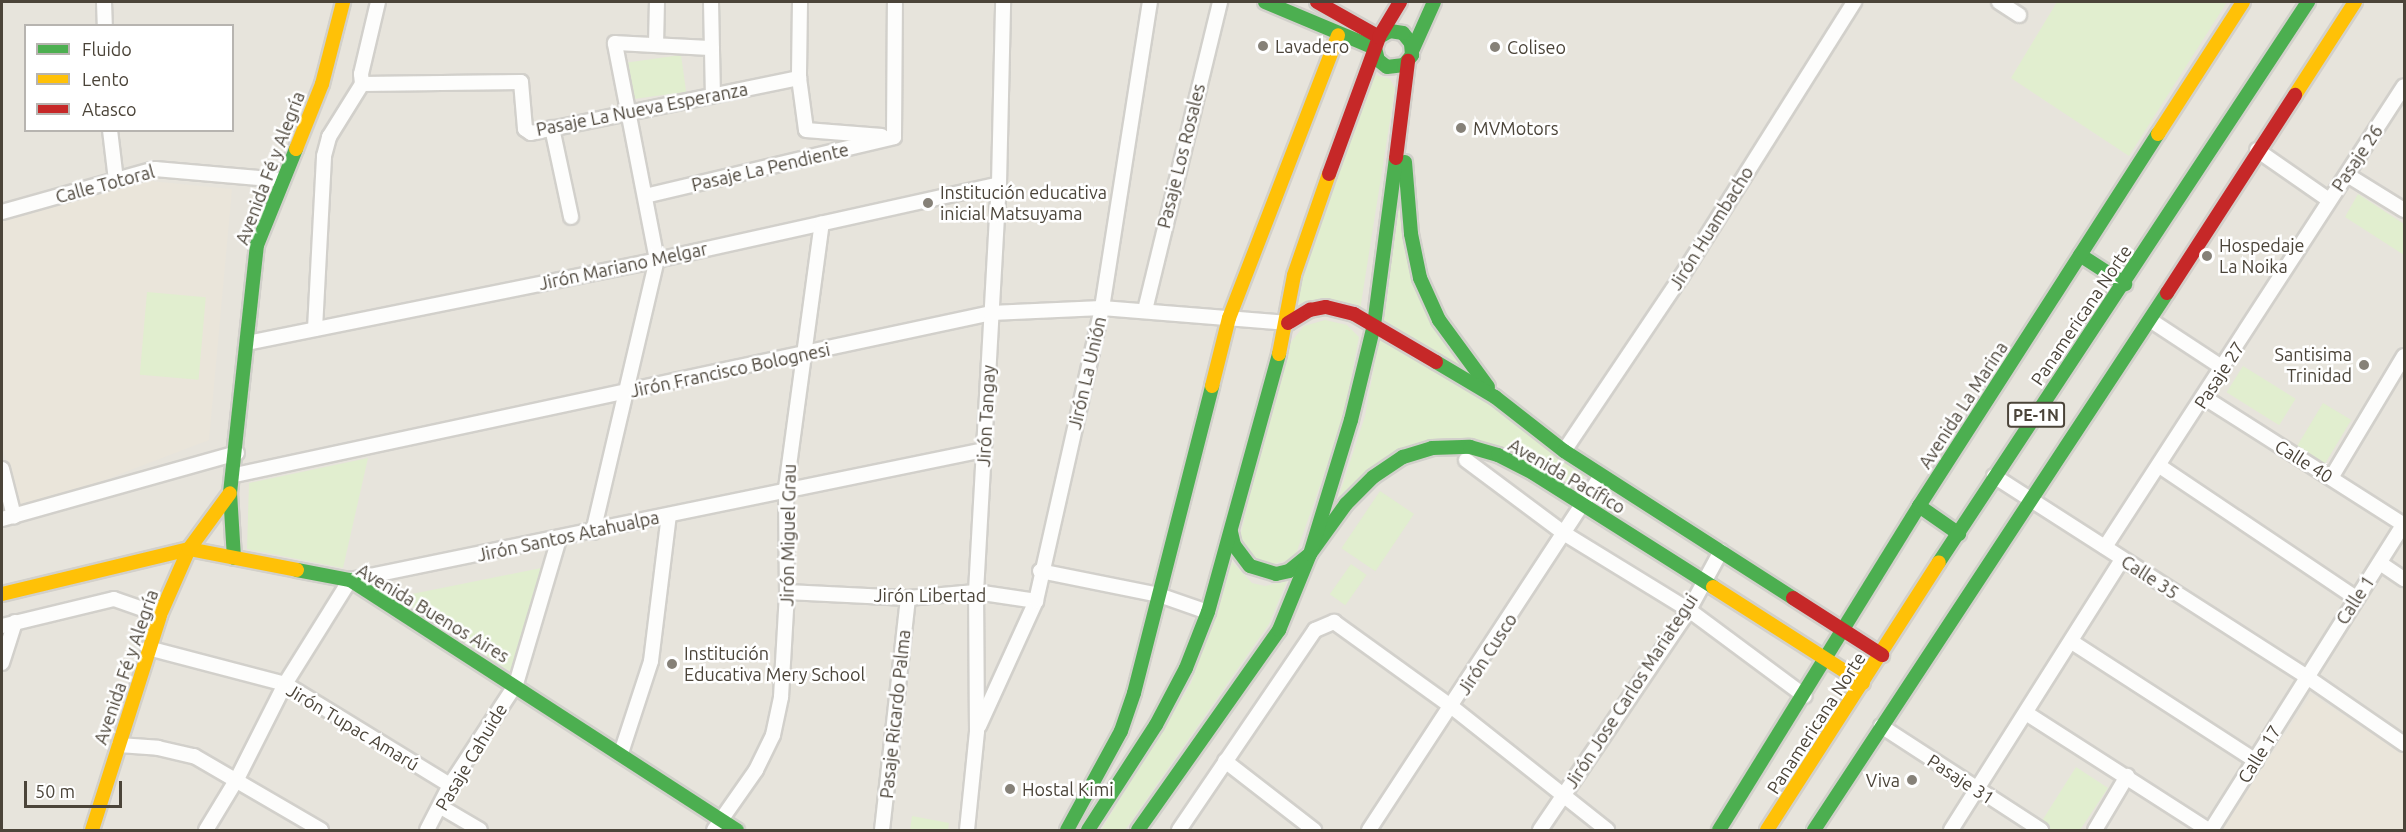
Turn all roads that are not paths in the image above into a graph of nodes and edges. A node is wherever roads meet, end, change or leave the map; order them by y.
1 (104, 2) edge
2 (342, 2) edge
3 (378, 2) edge
4 (657, 2) edge
5 (711, 2) edge
6 (800, 2) edge
7 (894, 2) edge
8 (1003, 2) edge
9 (1150, 2) edge
10 (1220, 2) edge
11 (1265, 2) edge
12 (1317, 2) edge
13 (1400, 2) edge
14 (1434, 2) edge
15 (1854, 2) edge
16 (1999, 2) edge
17 (2243, 2) edge
18 (2308, 2) edge
19 (2355, 2) edge
20 (2019, 15) dead end
21 (105, 24) edge
22 (1338, 35) junction
23 (1377, 43) junction
24 (656, 45) junction
25 (712, 48) junction
26 (1411, 55) junction
27 (799, 78) junction
28 (362, 84) junction
29 (713, 95) junction
30 (2402, 95) edge
31 (627, 111) junction
32 (552, 128) junction
33 (1401, 128) junction
34 (110, 132) edge
35 (894, 137) junction
36 (2257, 150) junction
37 (2349, 176) junction
38 (116, 180) junction
39 (282, 180) junction
40 (999, 184) junction
41 (645, 196) junction
42 (2329, 200) junction
43 (2404, 210) edge
44 (2, 212) edge
45 (571, 217) dead end
46 (822, 223) junction
47 (2080, 255) junction
48 (657, 260) junction
49 (2125, 284) junction
50 (1102, 308) junction
51 (1145, 310) junction
52 (991, 313) junction
53 (1229, 318) junction
54 (2150, 320) junction
55 (1288, 323) junction
56 (1374, 325) junction
57 (315, 329) junction
58 (247, 343) junction
59 (802, 355) junction
60 (2404, 356) edge
61 (2223, 368) junction
62 (628, 392) junction
63 (1495, 397) junction
64 (2205, 398) junction
65 (984, 450) junction
66 (1564, 451) junction
67 (237, 453) junction
68 (1466, 460) dead end
69 (2161, 466) junction
70 (2, 474) edge
71 (235, 475) junction
72 (1601, 475) junction
73 (1994, 476) junction
74 (2331, 478) junction
75 (786, 488) junction
76 (230, 493) junction
77 (2031, 503) junction
78 (1584, 504) junction
79 (1919, 506) junction
80 (669, 515) junction
81 (8, 517) edge
82 (2404, 525) edge
83 (593, 532) junction
84 (1231, 532) junction
85 (1565, 534) junction
86 (1959, 534) junction
87 (559, 539) junction
88 (2105, 547) junction
89 (189, 549) junction
90 (1721, 551) junction
91 (1310, 554) junction
92 (234, 558) junction
93 (2122, 559) junction
94 (2380, 563) junction
95 (1040, 571) junction
96 (1703, 579) junction
97 (2404, 579) edge
98 (350, 580) junction
99 (787, 592) junction
100 (976, 592) junction
101 (2, 594) edge
102 (1159, 595) junction
103 (908, 598) junction
104 (2356, 598) junction
105 (1036, 601) junction
106 (1689, 610) junction
107 (1208, 612) junction
108 (160, 615) junction
109 (15, 622) junction
110 (2, 626) edge
111 (1843, 629) junction
112 (2072, 642) junction
113 (148, 648) junction
114 (1882, 655) junction
115 (1827, 659) junction
116 (2, 663) edge
117 (2307, 677) junction
118 (1863, 683) junction
119 (285, 684) junction
120 (516, 684) junction
121 (1805, 696) junction
122 (1452, 707) junction
123 (2026, 713) junction
124 (1881, 726) junction
125 (977, 731) junction
126 (2404, 744) edge
127 (119, 745) junction
128 (621, 753) junction
129 (1225, 761) junction
130 (2256, 761) junction
131 (2127, 776) junction
132 (237, 779) junction
133 (450, 785) junction
134 (1977, 790) junction
135 (1562, 798) junction
136 (441, 807) junction
137 (717, 825) edge
138 (320, 830) edge
139 (92, 831) edge
140 (206, 831) edge
141 (427, 831) edge
142 (480, 831) edge
143 (737, 831) edge
144 (882, 831) edge
145 (967, 831) edge
146 (1067, 831) edge
147 (1088, 831) edge
148 (1138, 831) edge
149 (1179, 831) edge
150 (1314, 831) edge
151 (1369, 831) edge
152 (1540, 831) edge
153 (1607, 831) edge
154 (1719, 831) edge
155 (1767, 831) edge
156 (1814, 831) edge
157 (1952, 831) edge
158 (2041, 831) edge
159 (2095, 831) edge
160 (2210, 831) edge

1 - 21 street
2 - 39 main road, Avenida Fé y Alegría
3 - 28 street
4 - 24 street
5 - 25 street
6 - 27 street
7 - 35 street
8 - 40 street, Jirón Tangay
9 - 50 street, Jirón La Unión
10 - 51 street, Pasaje Los Rosales
11 - 22 main road
12 - 23 main road
13 - 23 main road
14 - 26 main road
15 - 66 street, Jirón Huambacho
16 - 20 street
17 - 47 main road, Avenida La Marina
18 - 49 main road, Panamericana Norte / PE-1N
19 - 36 main road
22 - 23 main road
22 - 53 main road
23 - 26 main road
23 - 26 main road
23 - 55 main road
24 - 25 street
24 - 31 street
25 - 29 street
26 - 33 main road
27 - 29 street, Pasaje La Nueva Esperanza
27 - 35 street
28 - 32 street, Pasaje La Nueva Esperanza
28 - 57 street
29 - 31 street, Pasaje La Nueva Esperanza
30 - 37 street, Pasaje 26
31 - 32 street, Pasaje La Nueva Esperanza
31 - 41 street
32 - 45 street
33 - 56 main road
33 - 63 main road
34 - 38 street
35 - 41 street, Pasaje La Pendiente
36 - 42 street
36 - 54 main road
37 - 42 street, Pasaje 26
37 - 43 street
38 - 39 street, Calle Totoral
38 - 44 street, Calle Totoral
39 - 58 main road, Avenida Fé y Alegría
40 - 46 street, Jirón Mariano Melgar
40 - 52 street, Jirón Tangay
41 - 48 street
42 - 61 street, Pasaje 27
46 - 48 street, Jirón Mariano Melgar
46 - 59 street, Jirón Miguel Grau
47 - 49 main road
47 - 79 main road, Avenida La Marina
48 - 57 street, Jirón Mariano Melgar
48 - 62 street
49 - 73 main road, Panamericana Norte / PE-1N
50 - 51 street, Jirón Francisco Bolognesi
50 - 52 street, Jirón Francisco Bolognesi
50 - 95 street, Jirón La Unión
51 - 53 street, Jirón Francisco Bolognesi
52 - 59 street, Jirón Francisco Bolognesi
52 - 65 street, Jirón Tangay
53 - 55 street, Jirón Francisco Bolognesi
53 - 102 main road
54 - 61 street
54 - 77 main road
55 - 56 main road, Avenida Pacífico
55 - 84 main road
56 - 63 main road, Avenida Pacífico
56 - 91 main road
57 - 58 street, Jirón Mariano Melgar
58 - 67 main road, Avenida Fé y Alegría
59 - 62 street, Jirón Francisco Bolognesi
59 - 75 street, Jirón Miguel Grau
60 - 74 street
61 - 64 street, Pasaje 27
62 - 71 street, Jirón Francisco Bolognesi
62 - 83 street
63 - 66 main road, Avenida Pacífico
64 - 69 street, Pasaje 27
64 - 74 street, Calle 40
65 - 75 street, Jirón Santos Atahualpa
65 - 100 street, Jirón Tangay
66 - 72 main road, Avenida Pacífico
67 - 71 main road, Avenida Fé y Alegría
67 - 81 street
68 - 85 street
69 - 88 street, Pasaje 27
69 - 104 street
70 - 81 street
71 - 76 main road, Avenida Fé y Alegría
72 - 78 street, Jirón Cusco
72 - 90 main road, Avenida Pacífico
73 - 77 street, Calle 35
73 - 86 main road, Panamericana Norte / PE-1N
74 - 82 street, Calle 40
75 - 80 street, Jirón Santos Atahualpa
75 - 99 street, Jirón Miguel Grau
76 - 89 main road, Avenida Fé y Alegría
76 - 92 main road, Avenida Fé y Alegría
77 - 88 street, Calle 35
77 - 124 main road
78 - 85 street, Jirón Cusco
78 - 91 main road, Avenida Pacífico
78 - 96 main road, Avenida Pacífico
79 - 86 main road
79 - 111 main road, Avenida La Marina
80 - 83 street, Jirón Santos Atahualpa
80 - 128 street
82 - 94 street, Calle 1
83 - 87 street, Jirón Santos Atahualpa
84 - 91 main road
84 - 107 main road
85 - 106 street
85 - 122 street, Jirón Cusco
86 - 114 main road, Panamericana Norte / PE-1N
87 - 98 street, Jirón Santos Atahualpa
87 - 120 street, Pasaje Cahuide
88 - 93 street, Calle 35
89 - 92 main road, Avenida Buenos Aires
89 - 101 main road, Avenida Buenos Aires
89 - 108 main road, Avenida Fé y Alegría
90 - 96 street, Jirón Jose Carlos Mariategui
90 - 111 main road, Avenida Pacífico
91 - 148 main road
92 - 98 main road, Avenida Buenos Aires
93 - 112 street
93 - 117 street, Calle 35
94 - 97 street
94 - 104 street, Calle 1
95 - 102 street
95 - 105 street, Jirón La Unión
96 - 106 street, Jirón Jose Carlos Mariategui
96 - 115 main road, Avenida Pacífico
98 - 119 street
98 - 120 main road, Avenida Buenos Aires
99 - 103 street, Jirón Libertad
99 - 137 street, Jirón Miguel Grau
100 - 103 street, Jirón Libertad
100 - 105 street, Jirón Libertad
100 - 125 street, Jirón Tangay
102 - 107 street
102 - 146 main road
103 - 144 street, Pasaje Ricardo Palma
104 - 117 street, Calle 1
105 - 125 street, Jirón La Unión
106 - 121 street
106 - 135 street, Jirón Jose Carlos Mariategui
107 - 147 main road
108 - 109 street
108 - 113 main road, Avenida Fé y Alegría
109 - 110 street
109 - 116 street
111 - 114 main road, Avenida Pacífico
111 - 115 main road, Avenida La Marina
112 - 123 street
112 - 130 street
113 - 119 street, Jirón Tupac Amarú
113 - 127 main road, Avenida Fé y Alegría
114 - 118 main road, Panamericana Norte / PE-1N
115 - 118 main road, Avenida Pacífico
115 - 121 main road, Avenida La Marina
117 - 126 street, Calle 35
117 - 130 street, Calle 17
118 - 155 main road, Panamericana Norte / PE-1N
119 - 132 street
119 - 133 street, Jirón Tupac Amarú
120 - 128 main road, Avenida Buenos Aires
120 - 133 street, Pasaje Cahuide
121 - 154 main road, Avenida La Marina
122 - 129 street
122 - 135 street
122 - 151 street, Jirón Cusco
123 - 131 street
123 - 134 street
124 - 134 street, Pasaje 31
124 - 156 main road
125 - 145 street, Jirón Tangay
127 - 132 street
127 - 139 main road, Avenida Fé y Alegría
128 - 137 main road, Avenida Buenos Aires
129 - 149 street
129 - 150 street
130 - 160 street, Calle 17
131 - 159 street
131 - 160 street
132 - 138 street
132 - 140 street
133 - 136 street, Pasaje Cahuide
134 - 157 street
134 - 158 street, Pasaje 31
135 - 152 street, Jirón Jose Carlos Mariategui
135 - 153 street
136 - 141 street, Pasaje Cahuide
136 - 142 street
137 - 143 main road, Avenida Buenos Aires

